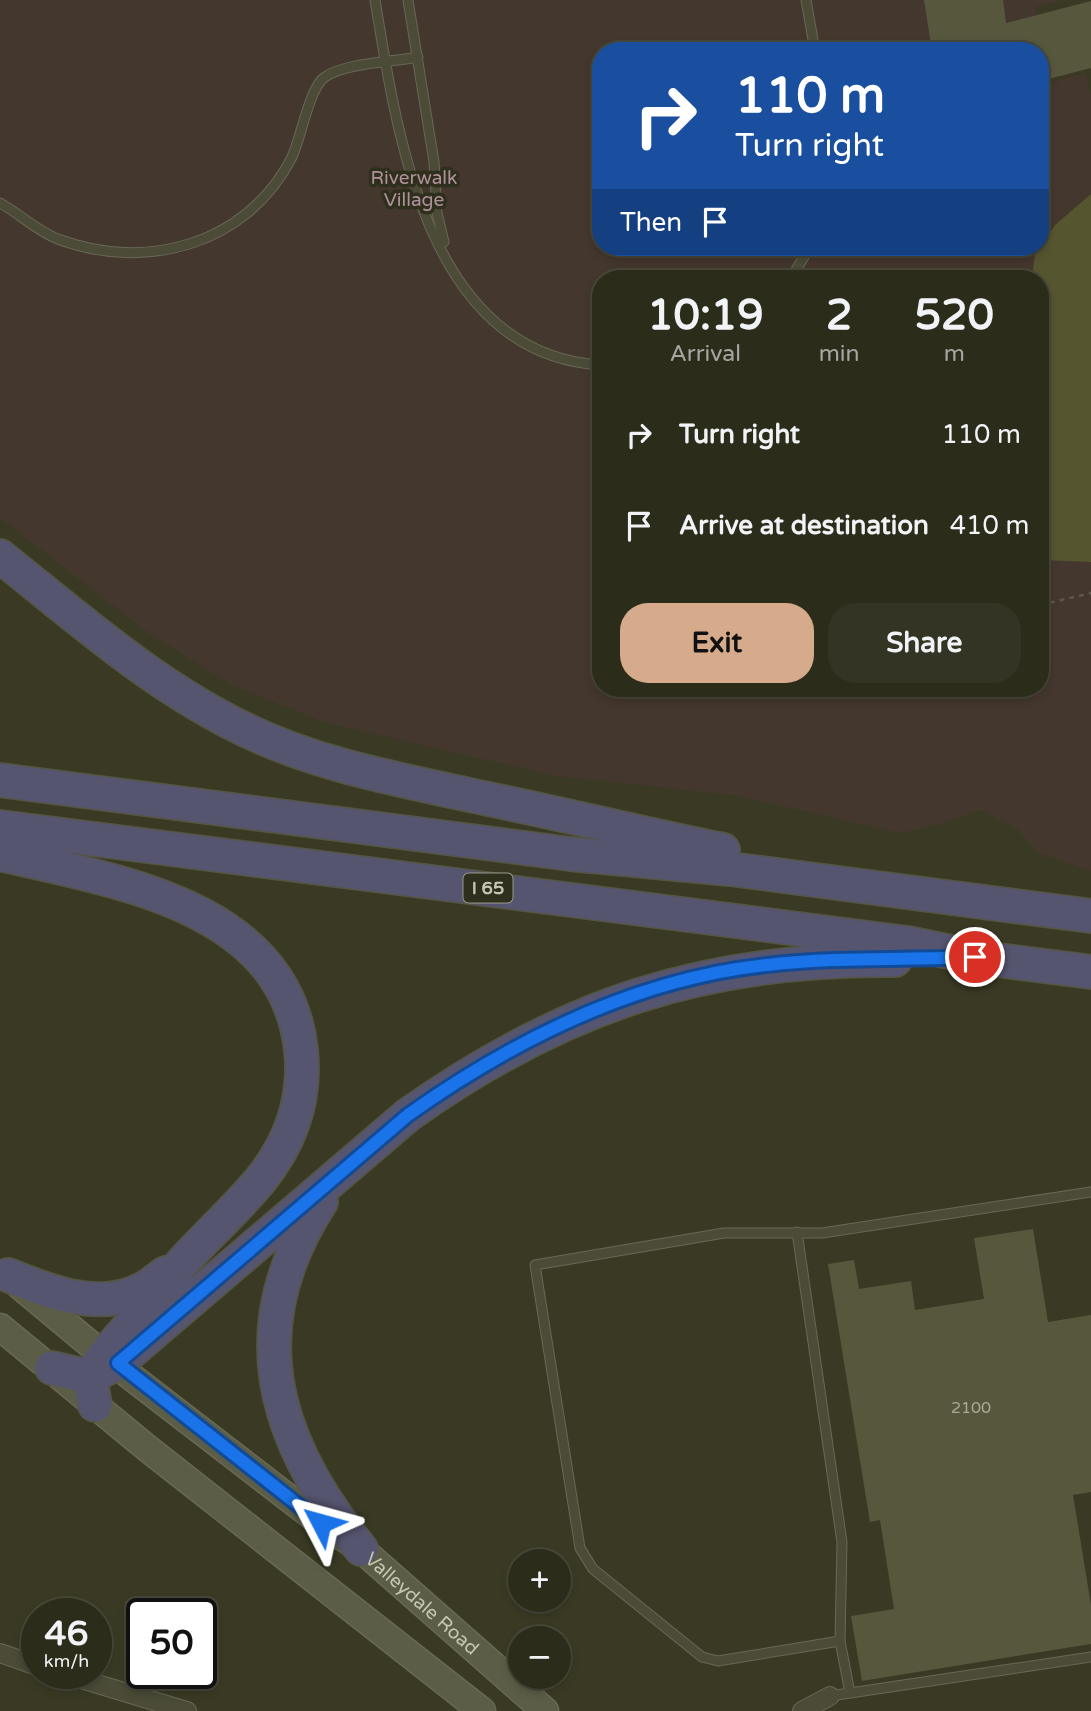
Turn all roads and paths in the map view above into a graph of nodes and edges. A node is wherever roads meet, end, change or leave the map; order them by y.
1 (375, 0) edge
2 (408, 0) edge
3 (806, 0) edge
4 (813, 42) edge
5 (418, 57) junction
6 (385, 64) junction
7 (0, 203) edge
8 (450, 267) junction
9 (592, 363) edge
10 (0, 556) edge
11 (1091, 593) edge
12 (1049, 603) edge
13 (0, 780) edge
14 (0, 827) edge
15 (0, 854) edge
16 (861, 885) junction
17 (1091, 916) edge
18 (975, 957) junction
19 (1091, 972) edge
20 (331, 1182) junction
21 (1091, 1192) edge
22 (797, 1232) junction
23 (180, 1265) junction
24 (4, 1272) edge
25 (0, 1327) edge
26 (52, 1368) joint
27 (101, 1375) junction
28 (361, 1549) junction
29 (840, 1641) junction
30 (0, 1653) edge
31 (1091, 1657) edge
32 (21, 1660) edge
33 (112, 1688) edge
34 (850, 1693) junction
35 (830, 1696) joint
36 (187, 1711) edge
37 (482, 1711) edge
38 (545, 1711) edge
39 (802, 1711) edge

1 - 6 lane
2 - 5 lane
3 - 4 lane
5 - 6 lane
5 - 8 lane
6 - 7 lane
6 - 8 lane
8 - 9 lane
10 - 16 highway
11 - 12 path
13 - 16 highway, I 65
14 - 18 highway, I 65
15 - 23 highway
16 - 17 highway, I 65
18 - 19 highway, I 65
18 - 20 highway
20 - 27 highway
20 - 28 highway
21 - 22 lane
22 - 29 lane
22 - 29 lane
23 - 24 highway
23 - 27 highway
24 - 27 main road, Valleydale Road
25 - 26 main road
26 - 27 highway
27 - 28 main road, Valleydale Road
27 - 37 main road, Valleydale Road
28 - 38 main road, Valleydale Road
29 - 34 lane
30 - 32 street
31 - 34 lane
33 - 36 street
34 - 35 lane
35 - 39 street

